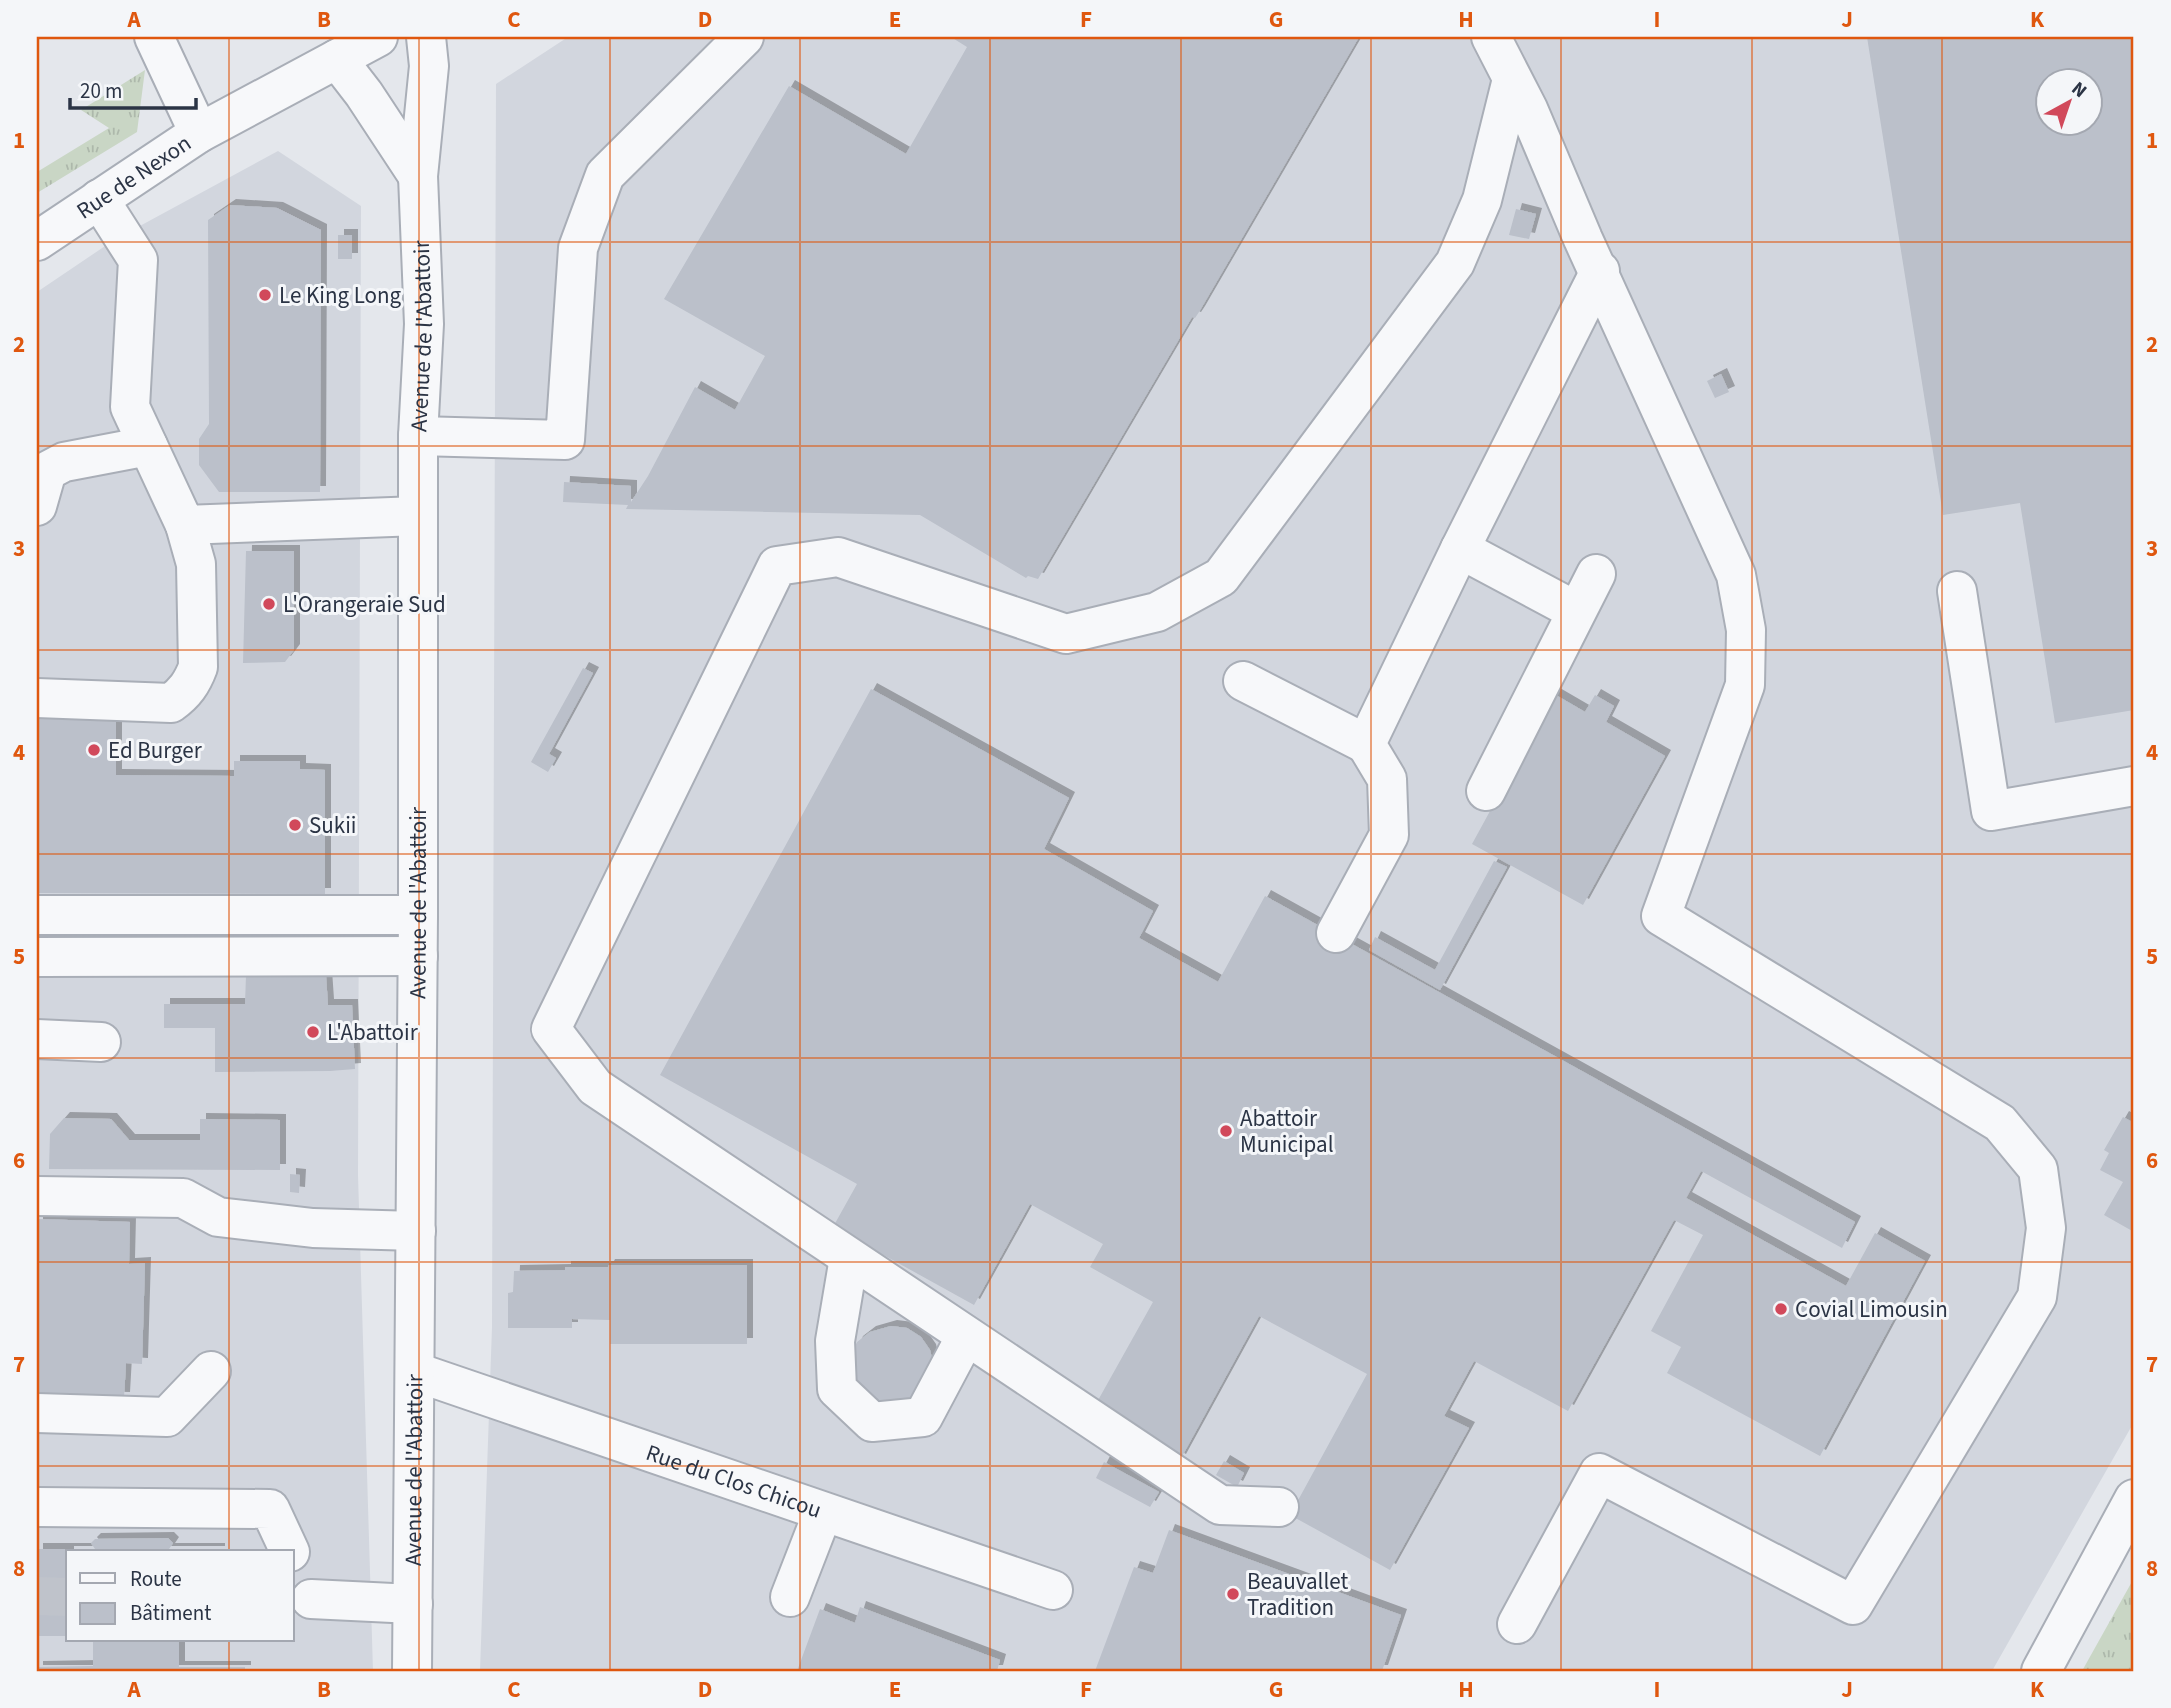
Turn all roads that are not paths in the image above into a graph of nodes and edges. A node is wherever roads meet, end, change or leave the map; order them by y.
1 (154, 37) edge
2 (378, 37) edge
3 (426, 37) edge
4 (744, 37) edge
5 (1492, 37) edge
6 (337, 59) junction
7 (1512, 79) junction
8 (199, 133) junction
9 (418, 176) junction
10 (99, 199) junction
11 (37, 241) edge
12 (1600, 271) junction
13 (418, 436) junction
14 (148, 446) junction
15 (37, 506) edge
16 (418, 516) junction
17 (185, 525) junction
18 (1460, 549) junction
19 (1595, 574) dead end
20 (1957, 591) dead end
21 (1576, 611) junction
22 (1243, 681) dead end
23 (37, 698) edge
24 (1366, 744) junction
25 (2134, 786) edge
26 (1486, 791) dead end
27 (37, 915) edge
28 (418, 915) junction
29 (1336, 933) dead end
30 (418, 956) junction
31 (37, 957) edge
32 (37, 1039) edge
33 (101, 1042) dead end
34 (37, 1196) edge
35 (416, 1231) junction
36 (849, 1258) junction
37 (967, 1336) junction
38 (211, 1371) dead end
39 (416, 1372) junction
40 (37, 1413) edge
41 (2134, 1499) edge
42 (37, 1507) edge
43 (1279, 1507) dead end
44 (823, 1512) junction
45 (289, 1550) edge
46 (294, 1566) edge
47 (1053, 1590) dead end
48 (790, 1597) dead end
49 (302, 1599) edge
50 (413, 1604) junction
51 (1517, 1625) dead end
52 (412, 1671) edge
53 (2041, 1671) edge

1 - 8 street
2 - 6 street, Rue de Nexon
3 - 9 street, Avenue de l'Abattoir
4 - 13 street
5 - 7 street
6 - 8 street, Rue de Nexon
6 - 9 street
7 - 12 street
7 - 36 street
8 - 10 street, Rue de Nexon
9 - 13 street, Avenue de l'Abattoir
10 - 11 street, Rue de Nexon
10 - 14 street
12 - 18 street
12 - 51 street
13 - 16 street, Avenue de l'Abattoir
14 - 15 street
14 - 17 street
16 - 17 street
16 - 28 street, Avenue de l'Abattoir
17 - 23 street
18 - 21 street
18 - 24 street
19 - 21 street
20 - 25 street
21 - 26 street
22 - 24 street
24 - 29 street
27 - 28 street
28 - 30 street, Avenue de l'Abattoir
30 - 31 street
30 - 35 street, Avenue de l'Abattoir
32 - 33 street
34 - 35 street
35 - 39 street, Avenue de l'Abattoir
36 - 37 street
36 - 37 street
37 - 43 street
38 - 40 street
39 - 44 street, Rue du Clos Chicou
39 - 50 street, Avenue de l'Abattoir
41 - 53 street
42 - 45 street
44 - 47 street, Rue du Clos Chicou
44 - 48 street
46 - 49 street
49 - 50 street
50 - 52 street, Avenue de l'Abattoir

